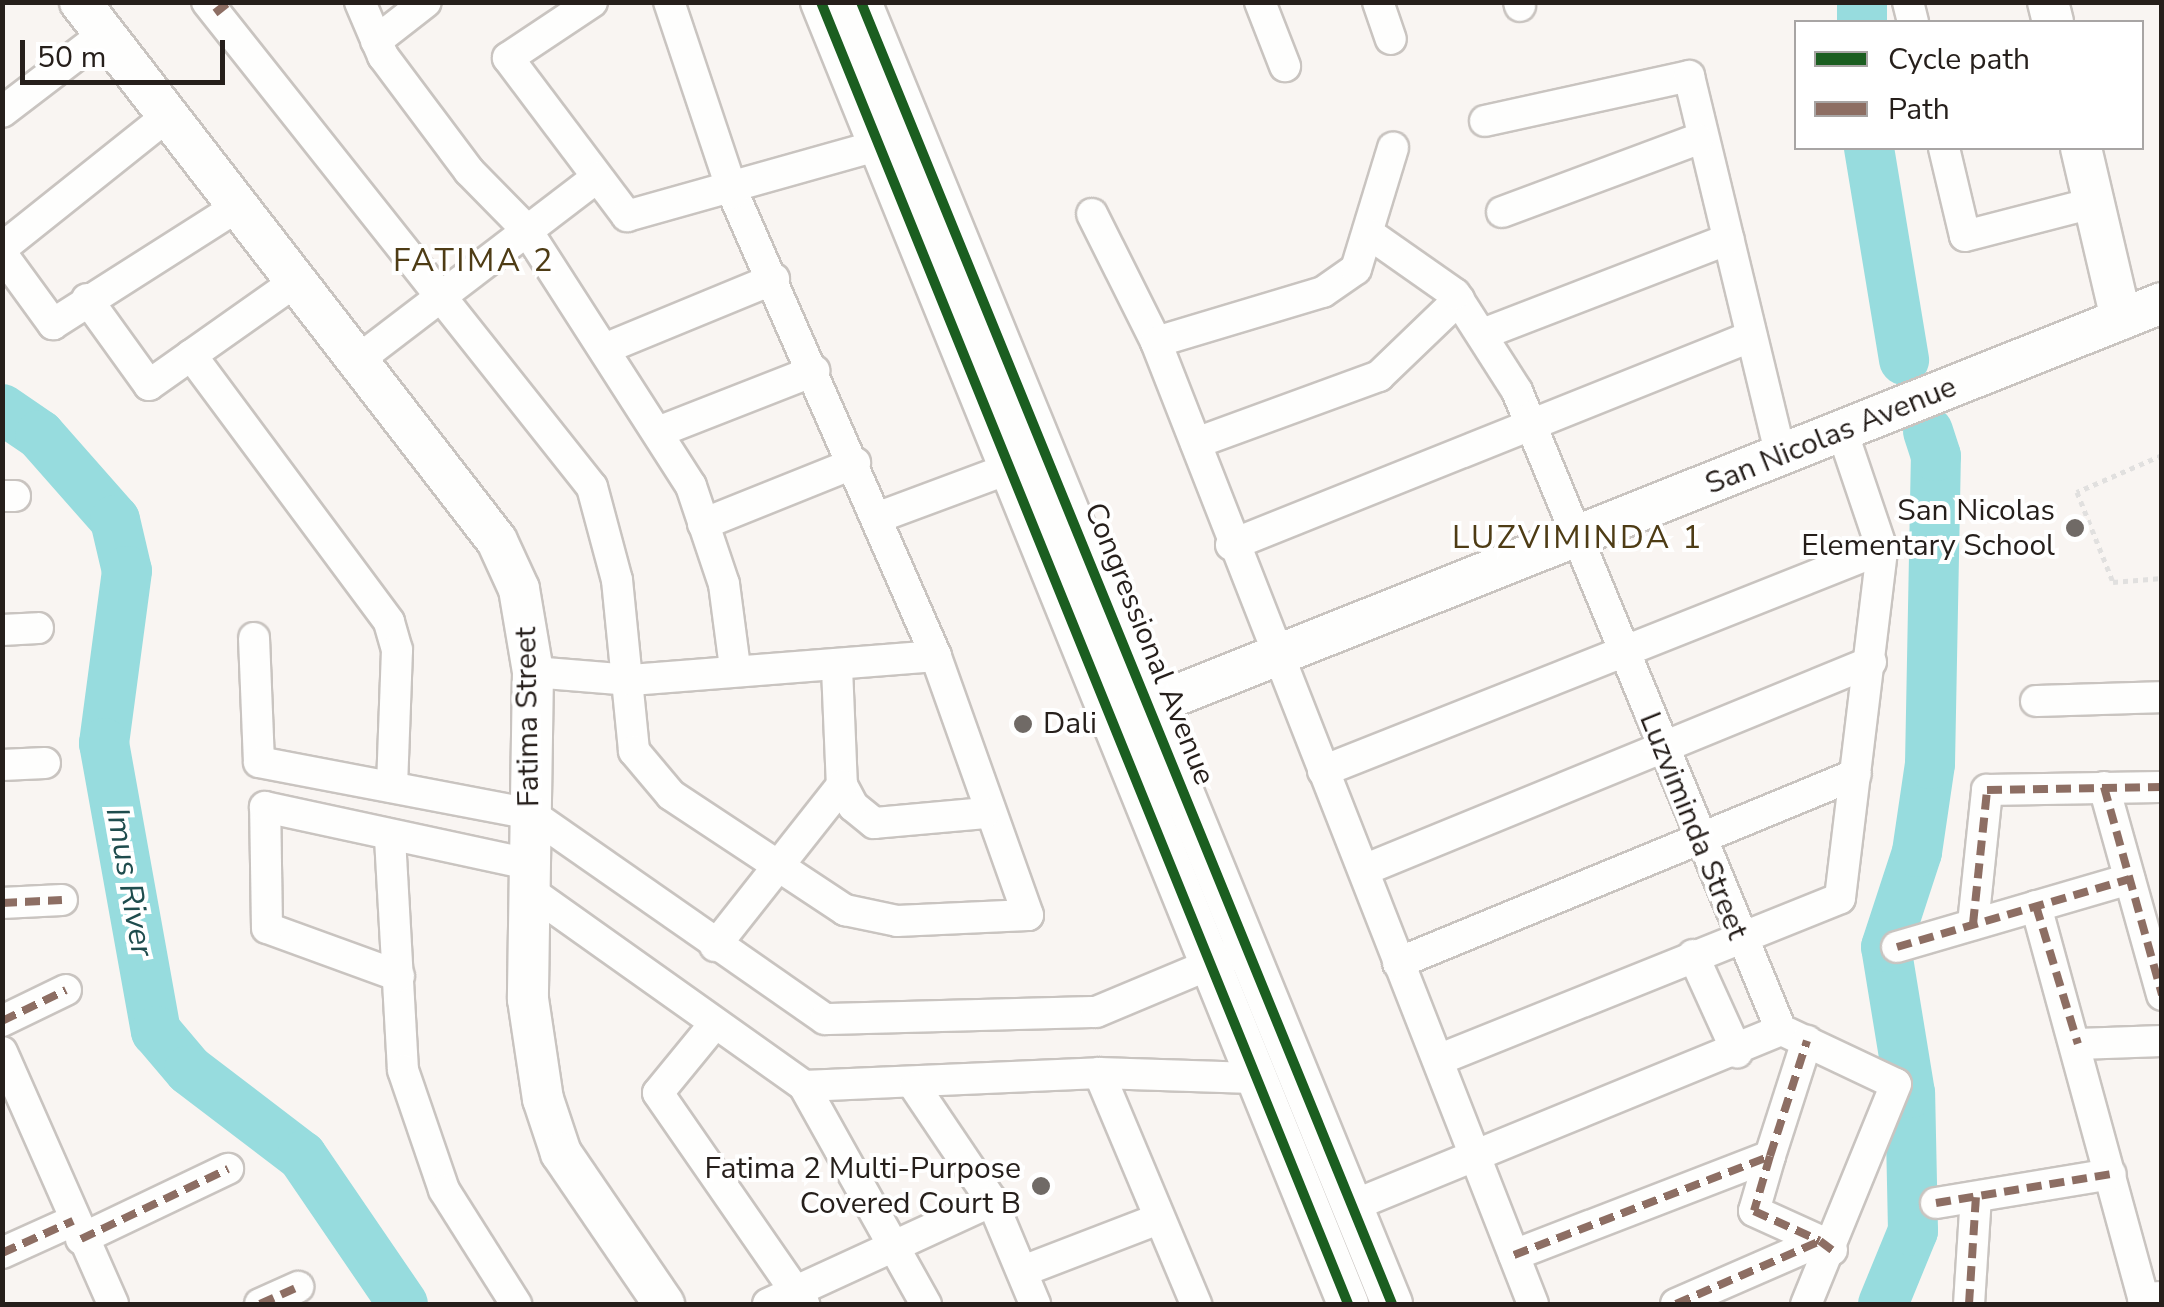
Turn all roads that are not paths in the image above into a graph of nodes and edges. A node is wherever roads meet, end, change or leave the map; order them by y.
1 (80, 2) edge
2 (360, 2) edge
3 (426, 2) edge
4 (592, 2) edge
5 (669, 2) edge
6 (822, 2) edge
7 (860, 2) edge
8 (1260, 2) edge
9 (1378, 2) edge
10 (217, 6) edge
11 (561, 13) edge
12 (104, 34) junction
13 (1391, 39) dead end
14 (376, 41) junction
15 (1284, 66) dead end
16 (8, 95) edge
17 (166, 117) junction
18 (1485, 121) dead end
19 (1698, 139) junction
20 (880, 146) junction
21 (1393, 148) dead end
22 (1944, 150) edge
23 (2081, 150) edge
24 (597, 177) junction
25 (733, 193) junction
26 (2094, 203) junction
27 (238, 206) junction
28 (1502, 212) dead end
29 (1092, 214) dead end
30 (526, 229) junction
31 (1371, 235) junction
32 (1728, 239) junction
33 (2, 251) edge
34 (774, 279) junction
35 (298, 280) junction
36 (443, 298) junction
37 (1459, 299) junction
38 (87, 300) junction
39 (2162, 303) edge
40 (2122, 319) junction
41 (1485, 332) junction
42 (1750, 337) junction
43 (1156, 342) junction
44 (604, 350) junction
45 (190, 355) junction
46 (358, 360) junction
47 (814, 371) junction
48 (1532, 426) junction
49 (1842, 431) junction
50 (658, 432) junction
51 (1196, 443) junction
52 (1781, 456) junction
53 (855, 463) junction
54 (1008, 469) junction
55 (879, 518) junction
56 (704, 524) junction
57 (1577, 538) junction
58 (1231, 545) junction
59 (1882, 549) junction
60 (38, 628) dead end
61 (2, 630) edge
62 (254, 638) dead end
63 (1624, 654) junction
64 (936, 656) junction
65 (1277, 658) junction
66 (1872, 662) junction
67 (735, 667) junction
68 (837, 668) junction
69 (533, 672) junction
70 (630, 680) junction
71 (2162, 697) edge
72 (2036, 700) dead end
73 (1148, 707) junction
74 (1109, 722) junction
75 (1662, 750) junction
76 (46, 763) dead end
77 (2, 765) edge
78 (1323, 771) junction
79 (1856, 774) junction
80 (842, 785) junction
81 (2162, 787) edge
82 (392, 788) junction
83 (2104, 788) junction
84 (985, 812) junction
85 (531, 814) junction
86 (390, 838) junction
87 (1698, 838) junction
88 (774, 865) junction
89 (1364, 870) junction
90 (529, 877) junction
91 (2130, 879) junction
92 (62, 900) dead end
93 (2, 903) edge
94 (2036, 906) junction
95 (1973, 924) junction
96 (1736, 938) junction
97 (714, 946) junction
98 (1246, 947) junction
99 (1897, 947) dead end
100 (1693, 956) junction
101 (1398, 963) junction
102 (1210, 967) junction
103 (399, 976) junction
104 (66, 990) dead end
105 (2162, 996) edge
106 (2, 1021) edge
107 (712, 1028) junction
108 (1794, 1035) junction
109 (2162, 1041) edge
110 (2078, 1044) junction
111 (2, 1052) edge
112 (1738, 1052) junction
113 (1438, 1060) junction
114 (1099, 1074) junction
115 (1254, 1078) junction
116 (804, 1086) junction
117 (915, 1086) junction
118 (1770, 1156) junction
119 (1477, 1161) junction
120 (228, 1169) dead end
121 (2111, 1174) junction
122 (1976, 1197) junction
123 (992, 1201) junction
124 (1936, 1203) dead end
125 (1352, 1206) junction
126 (1156, 1220) junction
127 (77, 1230) junction
128 (899, 1242) junction
129 (1826, 1246) junction
130 (2, 1253) edge
131 (1514, 1255) junction
132 (1022, 1272) junction
133 (298, 1288) dead end
134 (801, 1296) edge
135 (2162, 1297) edge
136 (112, 1304) edge
137 (260, 1304) edge
138 (516, 1304) edge
139 (664, 1304) edge
140 (768, 1304) edge
141 (926, 1304) edge
142 (1035, 1304) edge
143 (1196, 1304) edge
144 (1348, 1304) edge
145 (1392, 1304) edge
146 (1533, 1304) edge
147 (1676, 1304) edge
148 (1806, 1304) edge
149 (1969, 1304) edge

1 - 12 street, Fatima Street
2 - 14 street
3 - 14 street
4 - 11 street
5 - 25 street
6 - 20 street
7 - 73 street, Congressional Avenue
8 - 15 street
9 - 13 street
10 - 36 street
11 - 24 street
12 - 16 street
12 - 17 street, Fatima Street
14 - 30 street
17 - 27 street, Fatima Street
17 - 33 street
18 - 19 street
19 - 28 street
19 - 32 street
20 - 25 street
20 - 54 street
21 - 31 street
22 - 26 street
23 - 26 street
24 - 25 street
24 - 30 street
25 - 34 street
26 - 40 street
27 - 35 street, Fatima Street
27 - 38 street
29 - 43 street
30 - 36 street
30 - 44 street
31 - 37 street, Luzviminda Street
31 - 43 street
32 - 41 street
32 - 42 street
33 - 38 street
34 - 44 street
34 - 47 street
35 - 45 street
35 - 46 street, Fatima Street
36 - 46 street
36 - 70 street
37 - 41 street, Luzviminda Street
37 - 51 street
38 - 45 street
39 - 40 street, San Nicolas Avenue
40 - 49 street, San Nicolas Avenue
41 - 48 street, Luzviminda Street
42 - 48 street
42 - 52 street
43 - 51 street
44 - 50 street
45 - 82 street
46 - 69 street, Fatima Street
47 - 50 street
47 - 53 street
48 - 57 street, Luzviminda Street
48 - 58 street
49 - 52 street, San Nicolas Avenue
49 - 59 street
50 - 56 street
51 - 58 street
52 - 57 street, San Nicolas Avenue
53 - 55 street
53 - 56 street
54 - 55 street
54 - 74 street
55 - 64 street
56 - 67 street
57 - 63 street, Luzviminda Street
57 - 65 street, San Nicolas Avenue
58 - 65 street
59 - 63 street
59 - 66 street
60 - 61 street
62 - 82 street
63 - 75 street, Luzviminda Street
63 - 78 street
64 - 68 street
64 - 84 street
65 - 73 street, San Nicolas Avenue
65 - 78 street
66 - 75 street
66 - 79 street
67 - 68 street
67 - 70 street
68 - 80 street
69 - 70 street
69 - 85 street, Fatima Street
70 - 88 street
71 - 72 street
73 - 74 street, San Nicolas Avenue
73 - 98 street, Congressional Avenue
74 - 102 street
75 - 87 street, Luzviminda Street
75 - 89 street
76 - 77 street
78 - 89 street
79 - 87 street
79 - 96 street
80 - 84 street
80 - 88 street
81 - 83 street
82 - 85 street
83 - 91 street
83 - 95 street
84 - 88 street
85 - 90 street, Fatima Street
85 - 97 street
86 - 90 street
86 - 103 street
86 - 103 street
87 - 96 street, Luzviminda Street
87 - 101 street
88 - 97 street
89 - 101 street
90 - 107 street
90 - 139 street, Fatima Street
91 - 94 street
91 - 105 street
92 - 93 street
94 - 95 street
94 - 110 street
95 - 99 street
96 - 100 street
96 - 108 street, Luzviminda Street
97 - 102 street
98 - 102 street
98 - 125 street, Congressional Avenue
100 - 112 street
100 - 113 street
101 - 113 street
102 - 115 street
103 - 138 street
104 - 106 street
107 - 116 street
107 - 134 street
108 - 112 street
108 - 118 street
108 - 129 street
109 - 110 street
110 - 121 street
111 - 127 street
112 - 119 street
113 - 119 street
114 - 115 street
114 - 117 street
114 - 126 street
115 - 144 street
116 - 117 street
116 - 128 street
117 - 123 street
118 - 129 street
118 - 131 street
119 - 125 street
119 - 131 street
120 - 127 street
121 - 122 street
121 - 135 street
122 - 124 street
122 - 149 street
123 - 128 street
123 - 132 street
125 - 145 street, Congressional Avenue
126 - 132 street
126 - 143 street
127 - 130 street
127 - 136 street
128 - 134 street
128 - 141 street
129 - 147 street
129 - 148 street
131 - 146 street
132 - 142 street
133 - 137 street
134 - 140 street

